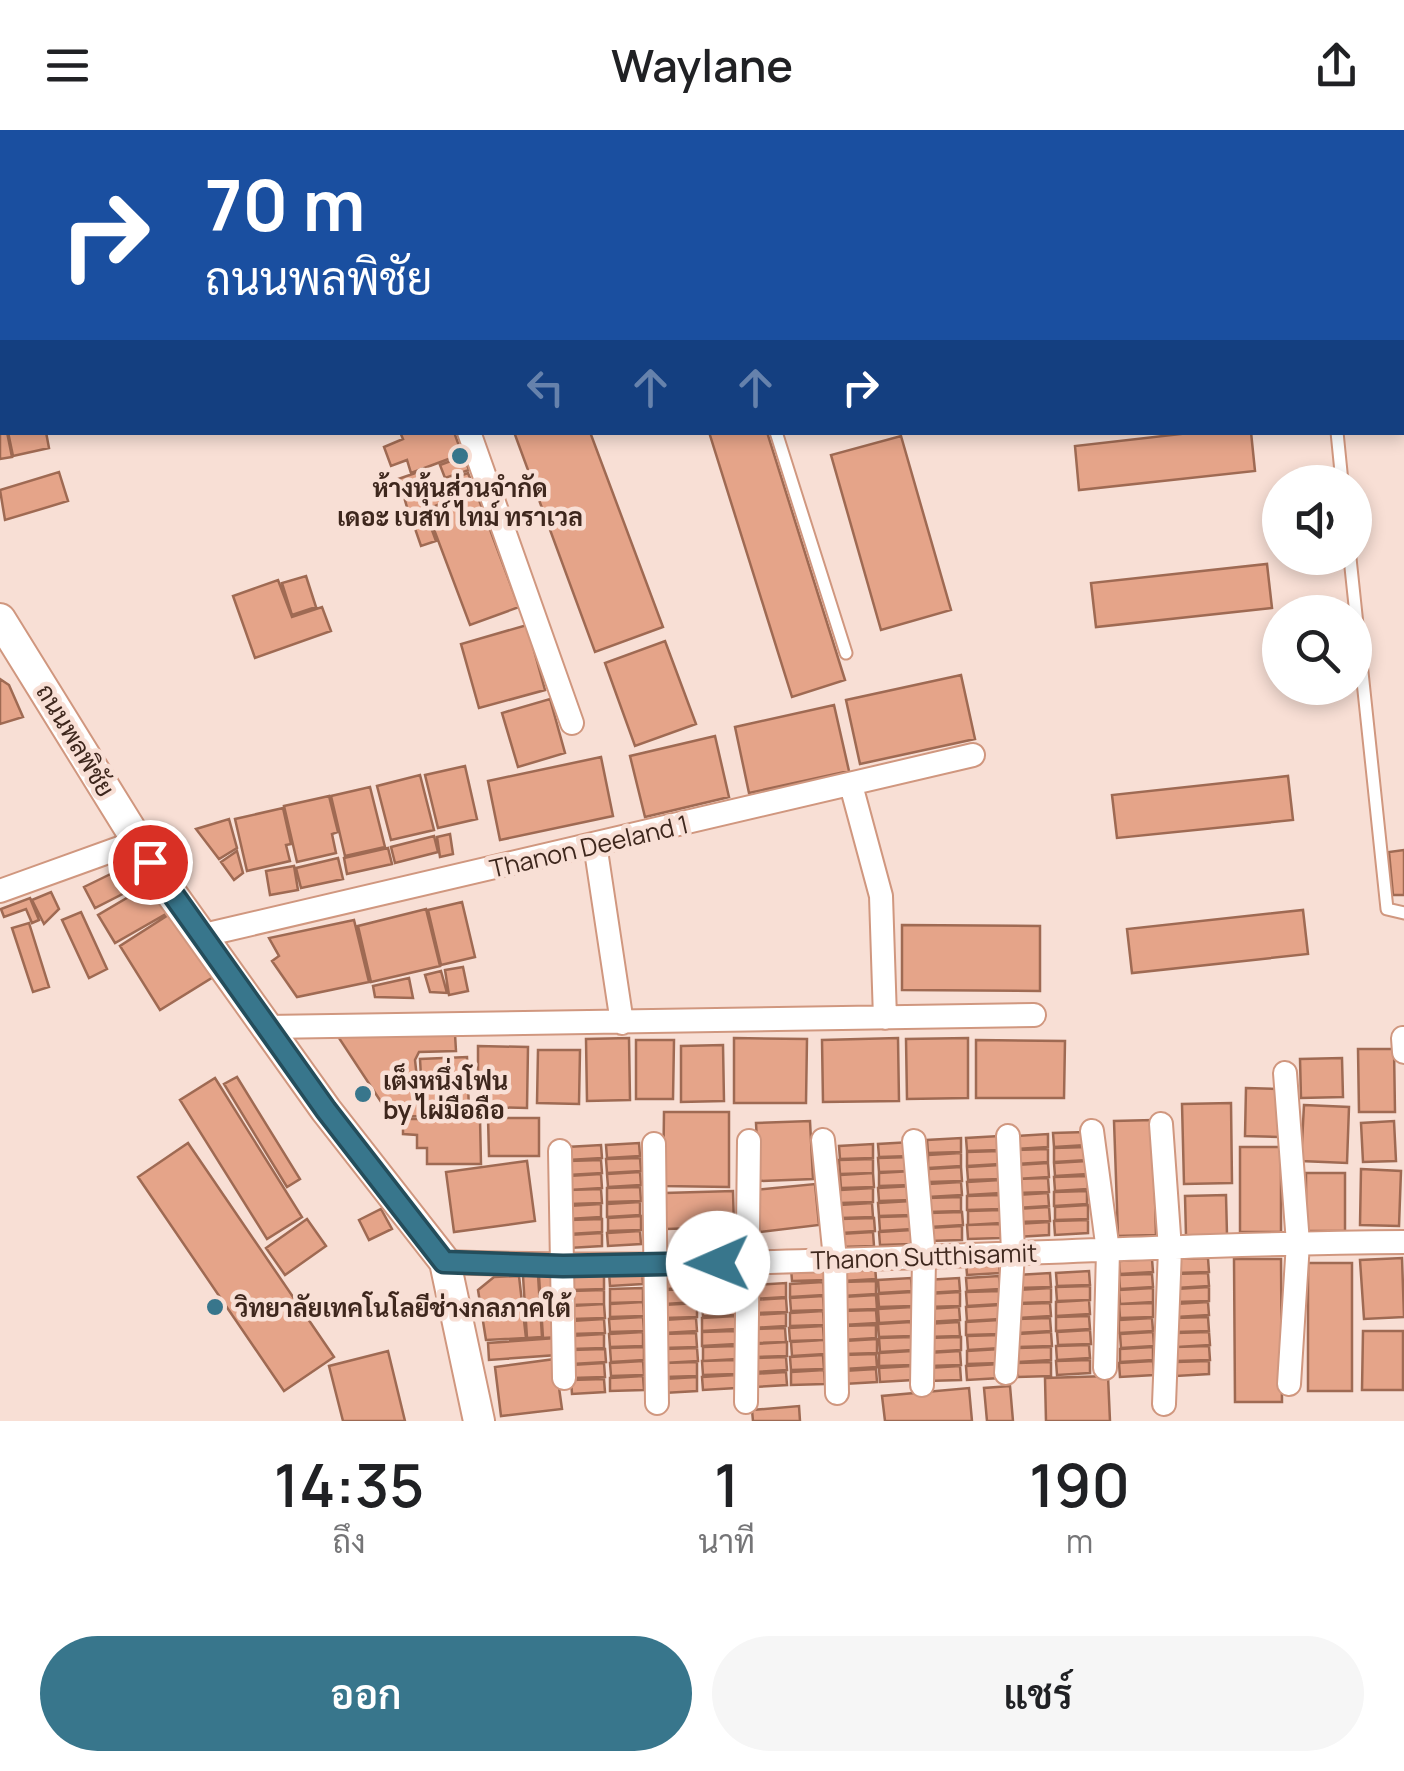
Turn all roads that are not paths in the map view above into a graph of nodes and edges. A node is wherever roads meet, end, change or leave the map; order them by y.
1 (470, 435) edge
2 (777, 435) edge
3 (1337, 435) edge
4 (1340, 465) edge
5 (1352, 575) edge
6 (0, 619) edge
7 (11, 653) edge
8 (846, 653) dead end
9 (572, 724) dead end
10 (974, 755) dead end
11 (851, 784) junction
12 (136, 842) junction
13 (596, 844) junction
14 (0, 890) edge
15 (1404, 913) edge
16 (204, 935) junction
17 (1034, 1014) dead end
18 (884, 1018) junction
19 (622, 1024) junction
20 (267, 1027) junction
21 (1404, 1038) edge
22 (1404, 1052) edge
23 (1284, 1073) dead end
24 (1161, 1124) dead end
25 (1092, 1131) dead end
26 (1008, 1136) dead end
27 (823, 1140) dead end
28 (749, 1141) dead end
29 (914, 1141) dead end
30 (654, 1144) dead end
31 (560, 1152) dead end
32 (1404, 1242) edge
33 (1298, 1243) junction
34 (1170, 1249) junction
35 (1108, 1251) junction
36 (1013, 1252) junction
37 (924, 1257) junction
38 (835, 1259) junction
39 (444, 1262) junction
40 (750, 1262) junction
41 (654, 1264) junction
42 (563, 1266) junction
43 (1105, 1368) dead end
44 (1006, 1372) dead end
45 (564, 1378) dead end
46 (1290, 1384) dead end
47 (922, 1385) dead end
48 (837, 1393) dead end
49 (746, 1402) dead end
50 (657, 1403) dead end
51 (1164, 1404) dead end
52 (479, 1421) edge

1 - 9 street
2 - 8 lane
3 - 4 lane
5 - 15 lane
6 - 7 street, ถนนพลพิชัย
7 - 12 street, ถนนพลพิชัย
10 - 11 street, Thanon Deeland 1
11 - 13 street, Thanon Deeland 1
11 - 18 street
12 - 14 street
12 - 16 street, ถนนพลพิชัย
13 - 16 street, Thanon Deeland 1
13 - 19 street
16 - 20 street, ถนนพลพิชัย
17 - 18 street
18 - 19 street
19 - 20 street
20 - 39 street, ถนนพลพิชัย
21 - 22 street
23 - 33 street
24 - 34 street
25 - 35 street
26 - 36 street
27 - 38 street
28 - 40 street
29 - 37 street
30 - 41 street
31 - 42 street
32 - 33 street, Thanon Sutthisamit
33 - 34 street, Thanon Sutthisamit
33 - 46 street
34 - 35 street, Thanon Sutthisamit
34 - 51 street
35 - 36 street, Thanon Sutthisamit
35 - 43 street
36 - 37 street, Thanon Sutthisamit
36 - 44 street
37 - 38 street, Thanon Sutthisamit
37 - 47 street
38 - 40 street, Thanon Sutthisamit
38 - 48 street
39 - 42 street, Thanon Sutthisamit
39 - 52 street, ถนนพลพิชัย
40 - 41 street, Thanon Sutthisamit
40 - 49 street
41 - 42 street, Thanon Sutthisamit
41 - 50 street
42 - 45 street

